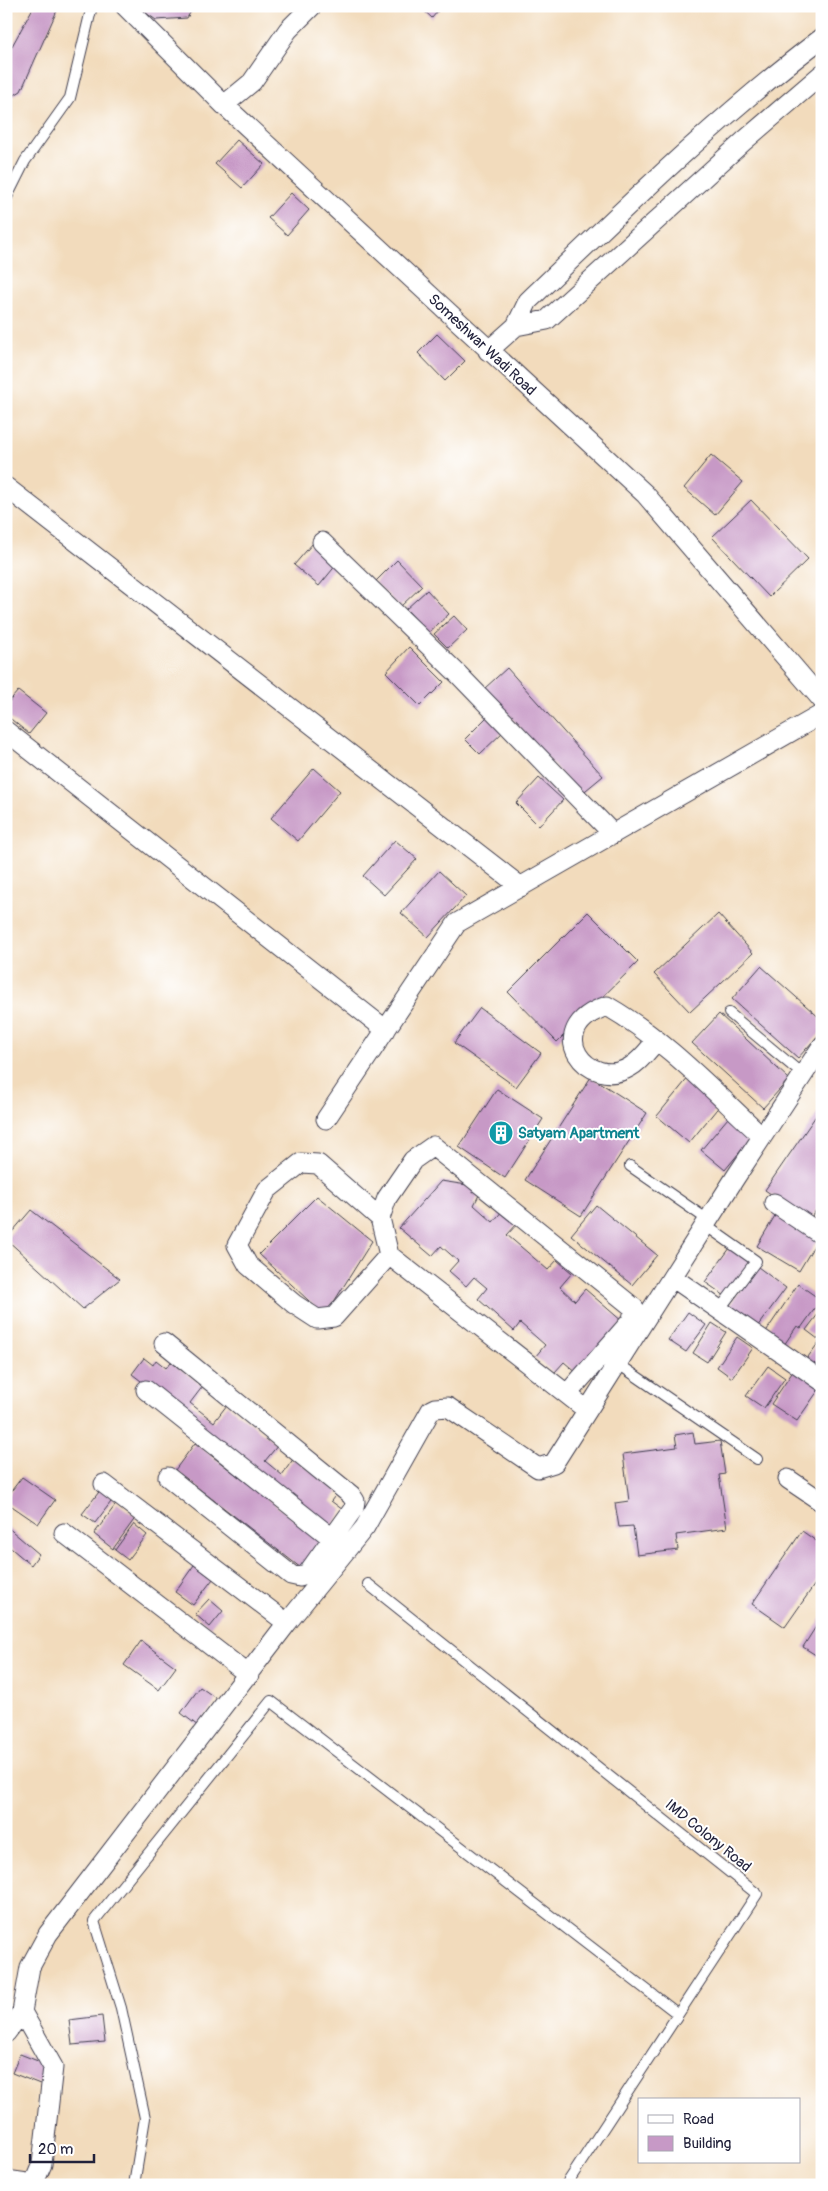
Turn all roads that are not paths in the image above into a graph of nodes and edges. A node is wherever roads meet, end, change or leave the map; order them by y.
1 (92, 6) edge
2 (125, 6) edge
3 (312, 6) edge
4 (822, 38) edge
5 (822, 74) edge
6 (224, 105) junction
7 (6, 199) edge
8 (516, 326) junction
9 (488, 351) junction
10 (6, 487) edge
11 (322, 542) dead end
12 (822, 700) edge
13 (822, 714) edge
14 (6, 731) edge
15 (613, 834) junction
16 (521, 887) junction
17 (729, 1013) dead end
18 (386, 1030) junction
19 (657, 1040) dead end
20 (822, 1046) edge
21 (802, 1074) junction
22 (326, 1119) dead end
23 (762, 1136) junction
24 (630, 1166) dead end
25 (774, 1203) dead end
26 (380, 1218) junction
27 (706, 1223) junction
28 (822, 1235) edge
29 (389, 1255) junction
30 (672, 1277) junction
31 (719, 1310) junction
32 (164, 1343) dead end
33 (617, 1363) junction
34 (822, 1381) edge
35 (146, 1390) dead end
36 (568, 1393) junction
37 (588, 1410) junction
38 (757, 1459) dead end
39 (168, 1477) dead end
40 (788, 1479) dead end
41 (104, 1484) dead end
42 (822, 1502) edge
43 (64, 1533) dead end
44 (340, 1544) junction
45 (368, 1584) dead end
46 (287, 1623) junction
47 (249, 1675) junction
48 (22, 2012) junction
49 (678, 2014) junction
50 (6, 2033) edge
51 (6, 2180) edge
52 (33, 2184) edge
53 (134, 2185) edge
54 (566, 2185) edge

1 - 7 lane
2 - 6 street, Someshwar Wadi Road
3 - 6 street
4 - 8 street
5 - 8 street
6 - 9 street, Someshwar Wadi Road
8 - 9 street
9 - 12 street, Someshwar Wadi Road
10 - 16 street
11 - 15 street
13 - 15 street
14 - 18 street
15 - 16 street
16 - 18 street
17 - 21 lane
18 - 22 street
19 - 23 street
20 - 21 street
21 - 23 street
23 - 27 street
24 - 27 lane
25 - 28 street
26 - 29 street
26 - 29 street
26 - 36 street
27 - 30 street
27 - 31 lane
29 - 36 street
30 - 31 street
30 - 33 street
31 - 34 street
32 - 44 street
33 - 37 street
33 - 38 lane
35 - 44 street
36 - 37 street
37 - 44 street
39 - 44 street
40 - 42 street
41 - 46 street
43 - 47 street
44 - 46 street
45 - 49 lane, IMD Colony Road
46 - 47 street
47 - 48 street
48 - 50 street
48 - 52 street
49 - 53 lane
49 - 54 lane, IMD Colony Road
51 - 52 street

